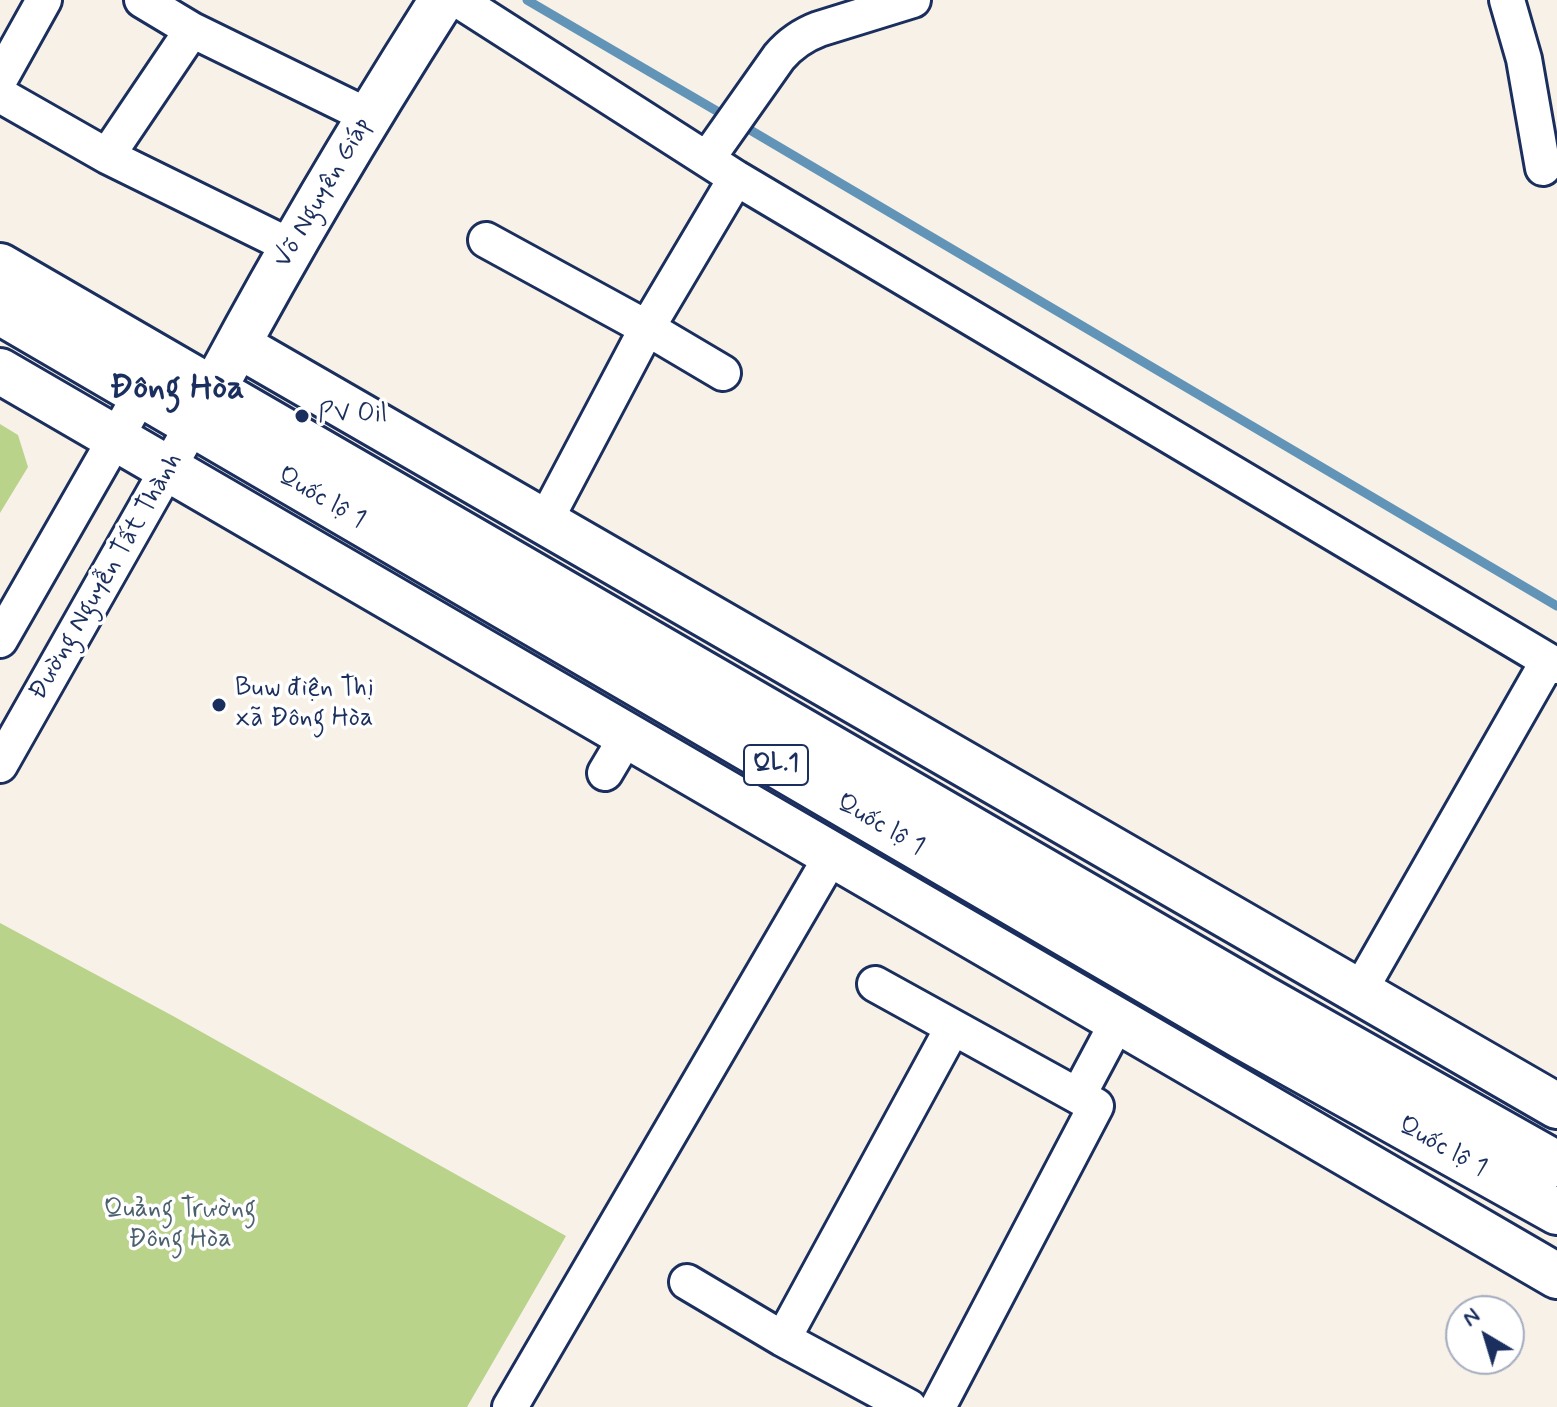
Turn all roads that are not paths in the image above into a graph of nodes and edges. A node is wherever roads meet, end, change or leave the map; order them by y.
1 (44, 0) edge
2 (142, 0) edge
3 (442, 0) edge
4 (458, 0) edge
5 (913, 0) edge
6 (1507, 0) edge
7 (192, 30) junction
8 (0, 79) edge
9 (0, 95) edge
10 (368, 116) junction
11 (107, 156) junction
12 (707, 159) junction
13 (1543, 168) dead end
14 (736, 178) junction
15 (486, 240) dead end
16 (292, 247) junction
17 (0, 266) edge
18 (0, 312) edge
19 (647, 328) junction
20 (238, 345) junction
21 (0, 371) edge
22 (723, 373) dead end
23 (151, 376) junction
24 (203, 407) junction
25 (116, 438) junction
26 (168, 469) junction
27 (544, 523) junction
28 (0, 640) edge
29 (1553, 663) edge
30 (627, 736) junction
31 (2, 755) edge
32 (605, 773) dead end
33 (832, 855) junction
34 (1147, 982) junction
35 (875, 984) dead end
36 (1359, 992) junction
37 (1263, 998) junction
38 (1121, 1022) junction
39 (953, 1027) junction
40 (1243, 1037) junction
41 (1078, 1096) junction
42 (1557, 1106) edge
43 (1557, 1164) edge
44 (1557, 1212) edge
45 (1557, 1276) edge
46 (687, 1282) dead end
47 (783, 1339) junction
48 (510, 1407) edge
49 (909, 1407) edge
50 (938, 1407) edge

1 - 8 street
2 - 7 street
3 - 10 main road, Võ Nguyên Giáp
4 - 12 street
5 - 12 street
6 - 13 street
7 - 10 street
7 - 11 street
9 - 11 street
10 - 16 main road, Võ Nguyên Giáp
11 - 16 street
12 - 14 street
14 - 19 street
14 - 29 street
15 - 19 street
16 - 20 main road, Võ Nguyên Giáp
17 - 23 main road, Quốc lộ 1 / QL.1
18 - 23 main road, Quốc lộ 1 / QL.1
19 - 22 street
19 - 27 street
20 - 24 main road, Võ Nguyên Giáp
20 - 27 main road
21 - 25 main road
23 - 24 main road, Quốc lộ 1 / QL.1
23 - 25 street
24 - 26 street, Đường Nguyễn Tất Thành
24 - 34 main road, Quốc lộ 1 / QL.1
24 - 37 main road, Quốc lộ 1 / QL.1
25 - 26 main road
25 - 28 street
26 - 30 main road
26 - 31 street, Đường Nguyễn Tất Thành
27 - 36 main road
29 - 36 street
30 - 32 street
30 - 33 main road
33 - 38 main road
33 - 48 street
34 - 38 street
34 - 40 main road, Quốc lộ 1 / QL.1
35 - 39 street
36 - 42 main road
37 - 40 main road
37 - 43 main road, Quốc lộ 1 / QL.1
38 - 41 street
38 - 45 main road
39 - 41 street
39 - 47 street
40 - 44 main road, Quốc lộ 1 / QL.1
41 - 50 street
46 - 47 street
47 - 49 street

